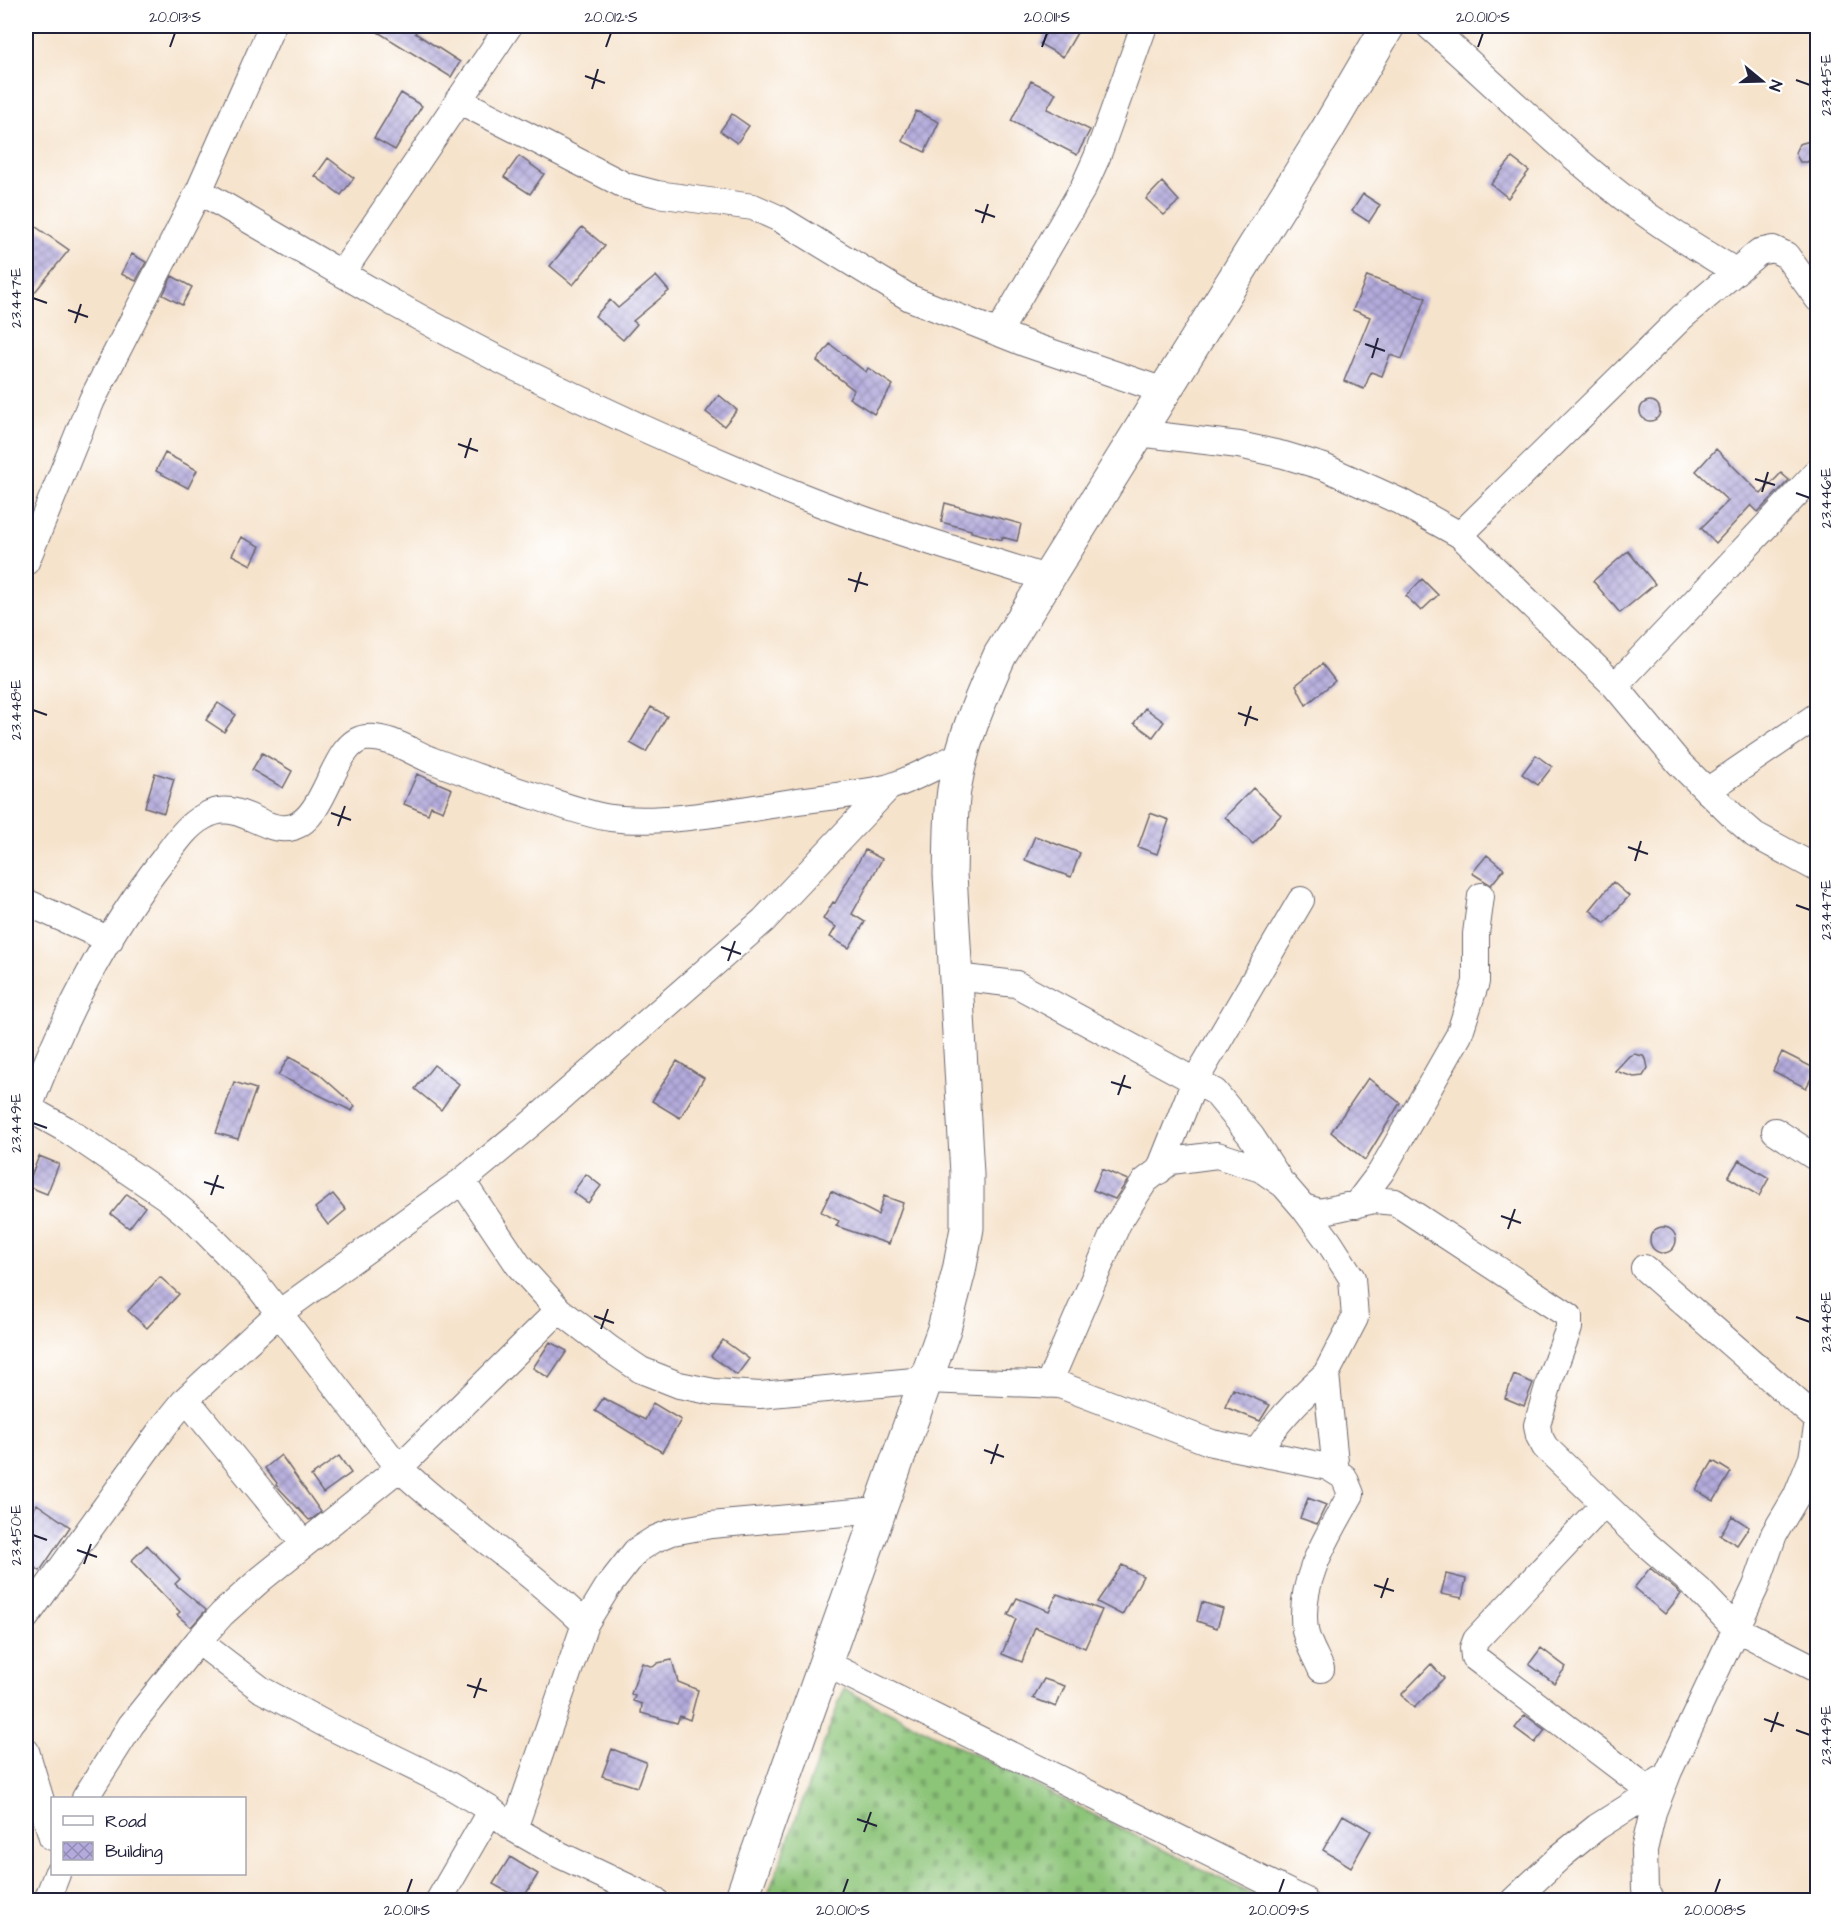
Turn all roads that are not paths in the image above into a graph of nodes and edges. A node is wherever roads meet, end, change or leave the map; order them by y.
1 (272, 26) edge
2 (508, 26) edge
3 (1144, 26) edge
4 (1388, 26) edge
5 (1429, 26) edge
6 (458, 100) junction
7 (199, 191) junction
8 (1735, 271) junction
9 (342, 273) junction
10 (1818, 298) edge
11 (998, 333) junction
12 (1164, 391) junction
13 (1138, 433) junction
14 (1818, 471) edge
15 (1460, 535) junction
16 (26, 562) edge
17 (1046, 578) junction
18 (1615, 686) junction
19 (1818, 715) edge
20 (961, 754) junction
21 (888, 788) junction
22 (1707, 791) junction
23 (1818, 869) edge
24 (1480, 896) dead end
25 (1301, 900) dead end
26 (26, 902) edge
27 (110, 940) junction
28 (956, 977) junction
29 (1195, 1082) junction
30 (27, 1107) edge
31 (1776, 1131) dead end
32 (1818, 1159) edge
33 (1159, 1171) junction
34 (462, 1180) junction
35 (1284, 1185) junction
36 (1356, 1205) junction
37 (1303, 1207) junction
38 (1644, 1268) dead end
39 (559, 1310) junction
40 (279, 1313) junction
41 (1326, 1374) junction
42 (925, 1380) junction
43 (1048, 1385) junction
44 (186, 1399) junction
45 (1818, 1420) edge
46 (1257, 1452) junction
47 (1815, 1459) edge
48 (399, 1468) junction
49 (1336, 1472) junction
50 (1604, 1504) junction
51 (878, 1510) junction
52 (304, 1544) junction
53 (26, 1617) edge
54 (585, 1624) junction
55 (1735, 1628) junction
56 (198, 1641) junction
57 (825, 1663) junction
58 (1321, 1669) dead end
59 (1818, 1670) edge
60 (26, 1750) edge
61 (1669, 1771) junction
62 (1649, 1790) junction
63 (86, 1797) edge
64 (492, 1810) junction
65 (514, 1829) junction
66 (51, 1835) edge
67 (57, 1875) edge
68 (47, 1900) edge
69 (439, 1900) edge
70 (655, 1900) edge
71 (741, 1900) edge
72 (1304, 1900) edge
73 (1514, 1900) edge
74 (1652, 1900) edge

1 - 7 street
2 - 6 street
3 - 11 street
4 - 12 street
5 - 8 street
6 - 9 street
6 - 11 street
7 - 9 street
7 - 16 street
8 - 10 street
8 - 15 street
9 - 17 street
11 - 12 street
12 - 13 street
13 - 15 street
13 - 17 street
14 - 18 street
15 - 18 street
17 - 20 street
18 - 22 street
19 - 22 street
20 - 21 street
20 - 28 street
21 - 27 street
21 - 34 street
22 - 23 street
24 - 36 street
25 - 29 street
26 - 27 street
27 - 30 street
28 - 29 street
28 - 42 street
29 - 33 street
29 - 35 street
30 - 40 street
31 - 32 street
33 - 35 street
33 - 43 street
34 - 39 street
34 - 40 street
35 - 37 street
36 - 37 street
36 - 50 street
37 - 41 street
38 - 45 street
39 - 42 street
39 - 48 street
40 - 44 street
40 - 48 street
41 - 46 street
41 - 49 street
42 - 43 street
42 - 51 street
43 - 46 street
44 - 52 street
44 - 53 street
45 - 47 street
46 - 49 street
47 - 55 street
48 - 52 street
48 - 54 street
49 - 58 street
50 - 55 street
50 - 62 street
51 - 54 street
51 - 57 street
52 - 56 street
54 - 65 street
55 - 59 street
55 - 61 street
56 - 63 street
56 - 64 street
57 - 71 street
57 - 72 street
60 - 66 street
61 - 62 street
61 - 74 street
62 - 73 street
64 - 65 street
64 - 69 street
65 - 70 street
67 - 68 street

